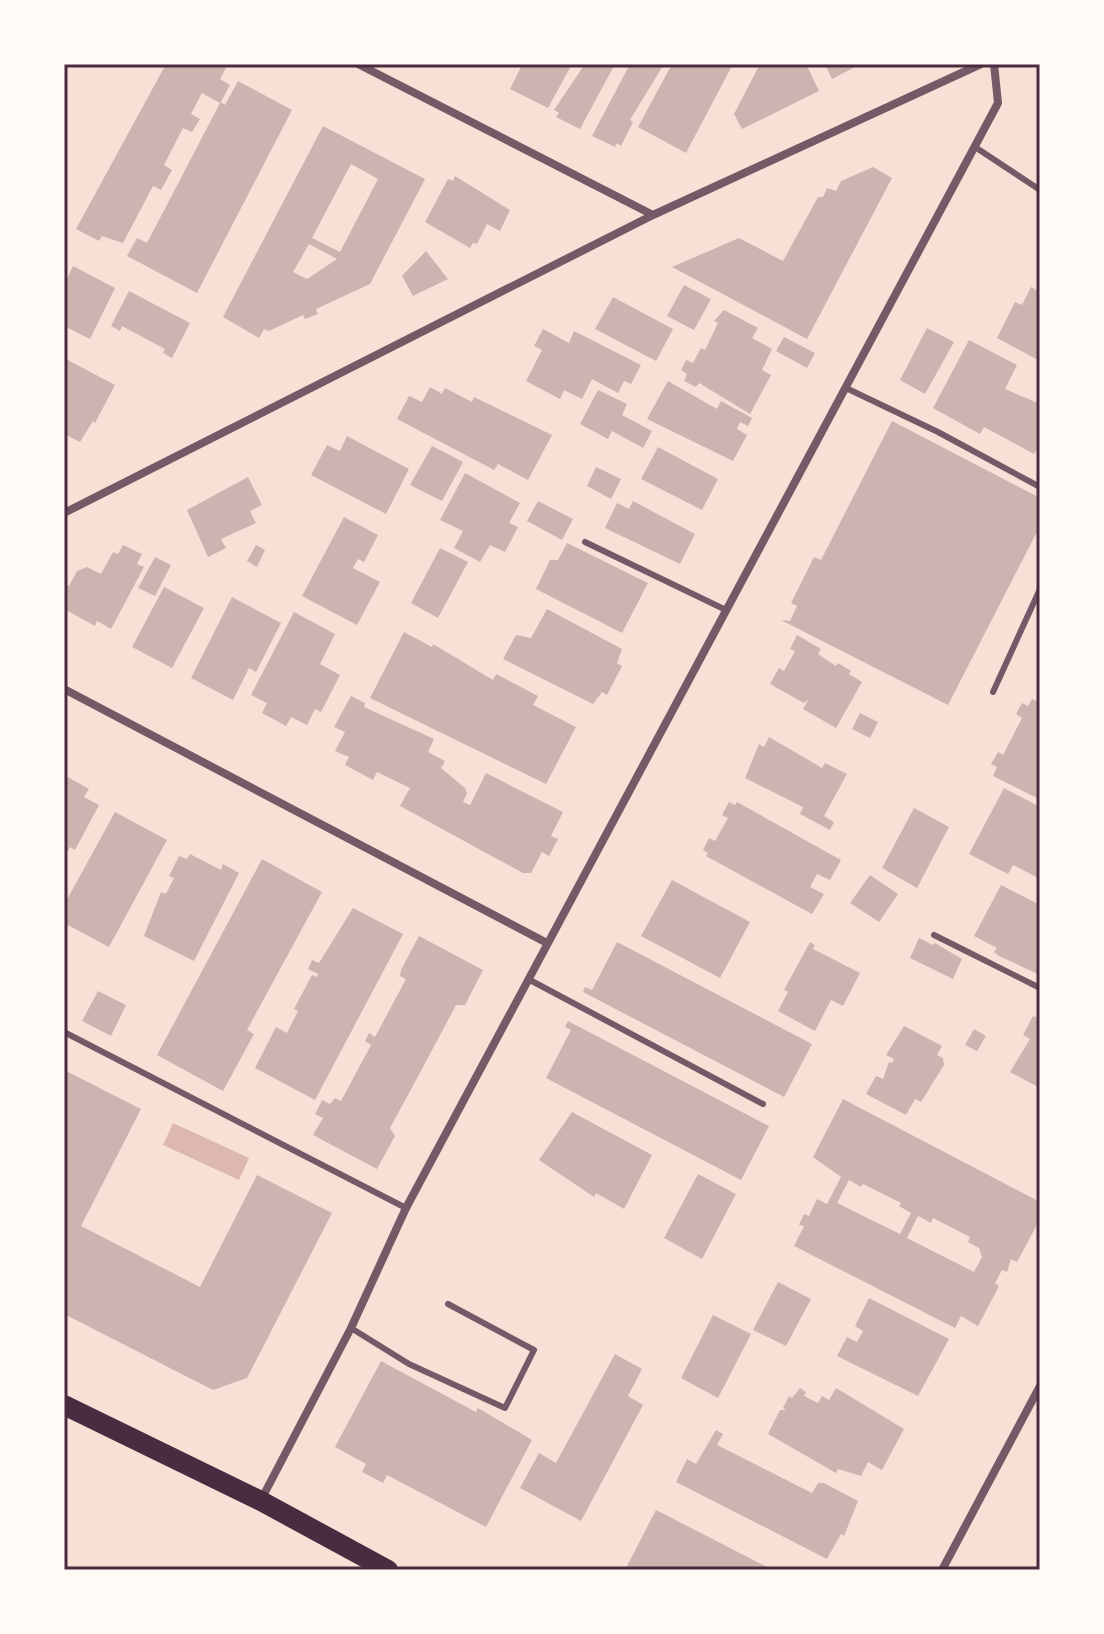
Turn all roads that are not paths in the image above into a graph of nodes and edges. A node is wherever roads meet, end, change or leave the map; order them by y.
1 (358, 64) edge
2 (981, 64) edge
3 (994, 64) edge
4 (975, 147) junction
5 (1040, 190) edge
6 (653, 215) junction
7 (846, 388) junction
8 (1040, 487) edge
9 (64, 513) edge
10 (585, 542) dead end
11 (1040, 589) edge
12 (726, 610) junction
13 (64, 689) edge
14 (993, 692) dead end
15 (934, 935) dead end
16 (547, 943) junction
17 (528, 979) junction
18 (1040, 988) edge
19 (64, 1032) edge
20 (763, 1104) dead end
21 (406, 1208) junction
22 (448, 1304) dead end
23 (351, 1328) junction
24 (1040, 1386) edge
25 (64, 1405) edge
26 (261, 1501) junction
27 (388, 1570) edge
28 (942, 1570) edge

1 - 6 street
2 - 6 street
3 - 4 street
4 - 5 lane
4 - 7 street
6 - 9 street
7 - 8 lane
7 - 12 street
10 - 12 lane
11 - 14 lane
12 - 16 street
13 - 16 street
15 - 18 lane
16 - 17 street
17 - 20 lane
17 - 21 street
19 - 21 lane
21 - 23 street
22 - 23 lane
23 - 26 street
24 - 28 street
25 - 26 main road
26 - 27 main road

